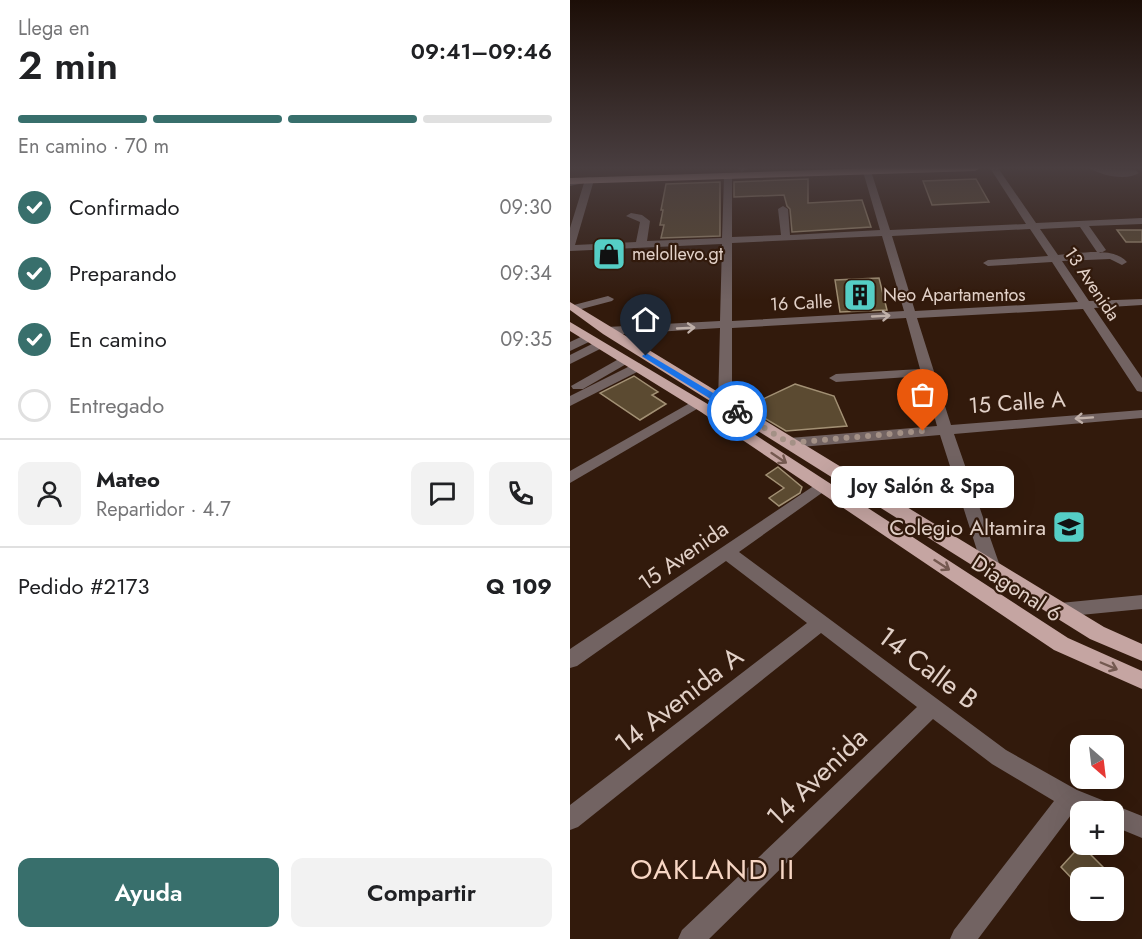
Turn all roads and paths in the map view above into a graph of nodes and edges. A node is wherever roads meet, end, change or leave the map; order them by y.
1 (580, 212) edge
2 (729, 212) edge
3 (783, 212) edge
4 (878, 212) edge
5 (1024, 212) edge
6 (631, 216) dead end
7 (1142, 221) edge
8 (1082, 224) junction
9 (1034, 226) junction
10 (884, 233) junction
11 (786, 237) junction
12 (729, 240) junction
13 (641, 245) junction
14 (570, 246) edge
15 (1101, 250) dead end
16 (1071, 258) junction
17 (1055, 259) junction
18 (1122, 262) dead end
19 (988, 263) dead end
20 (1079, 267) dead end
21 (608, 299) dead end
22 (1142, 302) edge
23 (1085, 304) junction
24 (572, 306) edge
25 (910, 314) junction
26 (570, 326) edge
27 (728, 326) junction
28 (597, 338) junction
29 (570, 347) edge
30 (630, 364) junction
31 (571, 365) edge
32 (928, 372) junction
33 (836, 378) dead end
34 (578, 386) dead end
35 (1142, 388) edge
36 (570, 402) edge
37 (697, 403) junction
38 (725, 404) junction
39 (1142, 414) edge
40 (945, 429) junction
41 (789, 443) junction
42 (570, 478) edge
43 (821, 486) junction
44 (727, 552) junction
45 (992, 569) junction
46 (1142, 602) edge
47 (1060, 610) junction
48 (821, 623) junction
49 (1142, 653) edge
50 (570, 660) edge
51 (1142, 680) edge
52 (931, 706) junction
53 (1070, 798) junction
54 (1078, 801) edge
55 (570, 819) edge
56 (1124, 820) edge
57 (1142, 827) edge
58 (691, 939) edge
59 (963, 939) edge

1 - 14 street
2 - 12 street
3 - 11 street
4 - 10 street
5 - 9 street, 13 Avenida
6 - 13 street
7 - 8 street
8 - 9 street
8 - 15 street
9 - 10 street
9 - 17 street, 13 Avenida
10 - 11 street
10 - 25 street
11 - 12 street
12 - 13 street
12 - 27 street
13 - 14 street
16 - 17 street
16 - 18 street
16 - 20 street
17 - 19 street
17 - 23 street, 13 Avenida
21 - 24 street
22 - 23 street, 16 Calle
23 - 25 street, 16 Calle
23 - 35 street, 13 Avenida
24 - 28 main road, Diagonal 6
27 -> 25 street, 16 Calle
25 - 32 street
26 - 28 main road, Diagonal 6
28 -> 27 street, 16 Calle
27 - 38 street
28 - 29 street
28 - 30 main road, Diagonal 6
28 - 31 street
28 - 38 main road, Diagonal 6
30 - 34 street
30 - 36 street
30 - 37 main road, Diagonal 6
32 - 33 street
32 - 40 street
37 - 42 street
37 -> 43 main road, Diagonal 6
38 - 41 main road, Diagonal 6
39 -> 40 street, 15 Calle A
40 - 41 street, 15 Calle A
40 - 45 street
41 - 45 main road, Diagonal 6
43 - 44 street, 15 Avenida
43 -> 51 main road, Diagonal 6
44 - 48 street, 14 Calle B
44 - 50 street, 15 Avenida
45 - 47 main road, Diagonal 6
46 - 47 street
47 - 49 main road, Diagonal 6
48 - 52 street, 14 Calle B
48 - 55 street, 14 Avenida A
52 - 53 street, 14 Calle B
52 - 58 street, 14 Avenida
53 - 54 street, 14 Calle B
53 - 59 street
56 - 57 street

